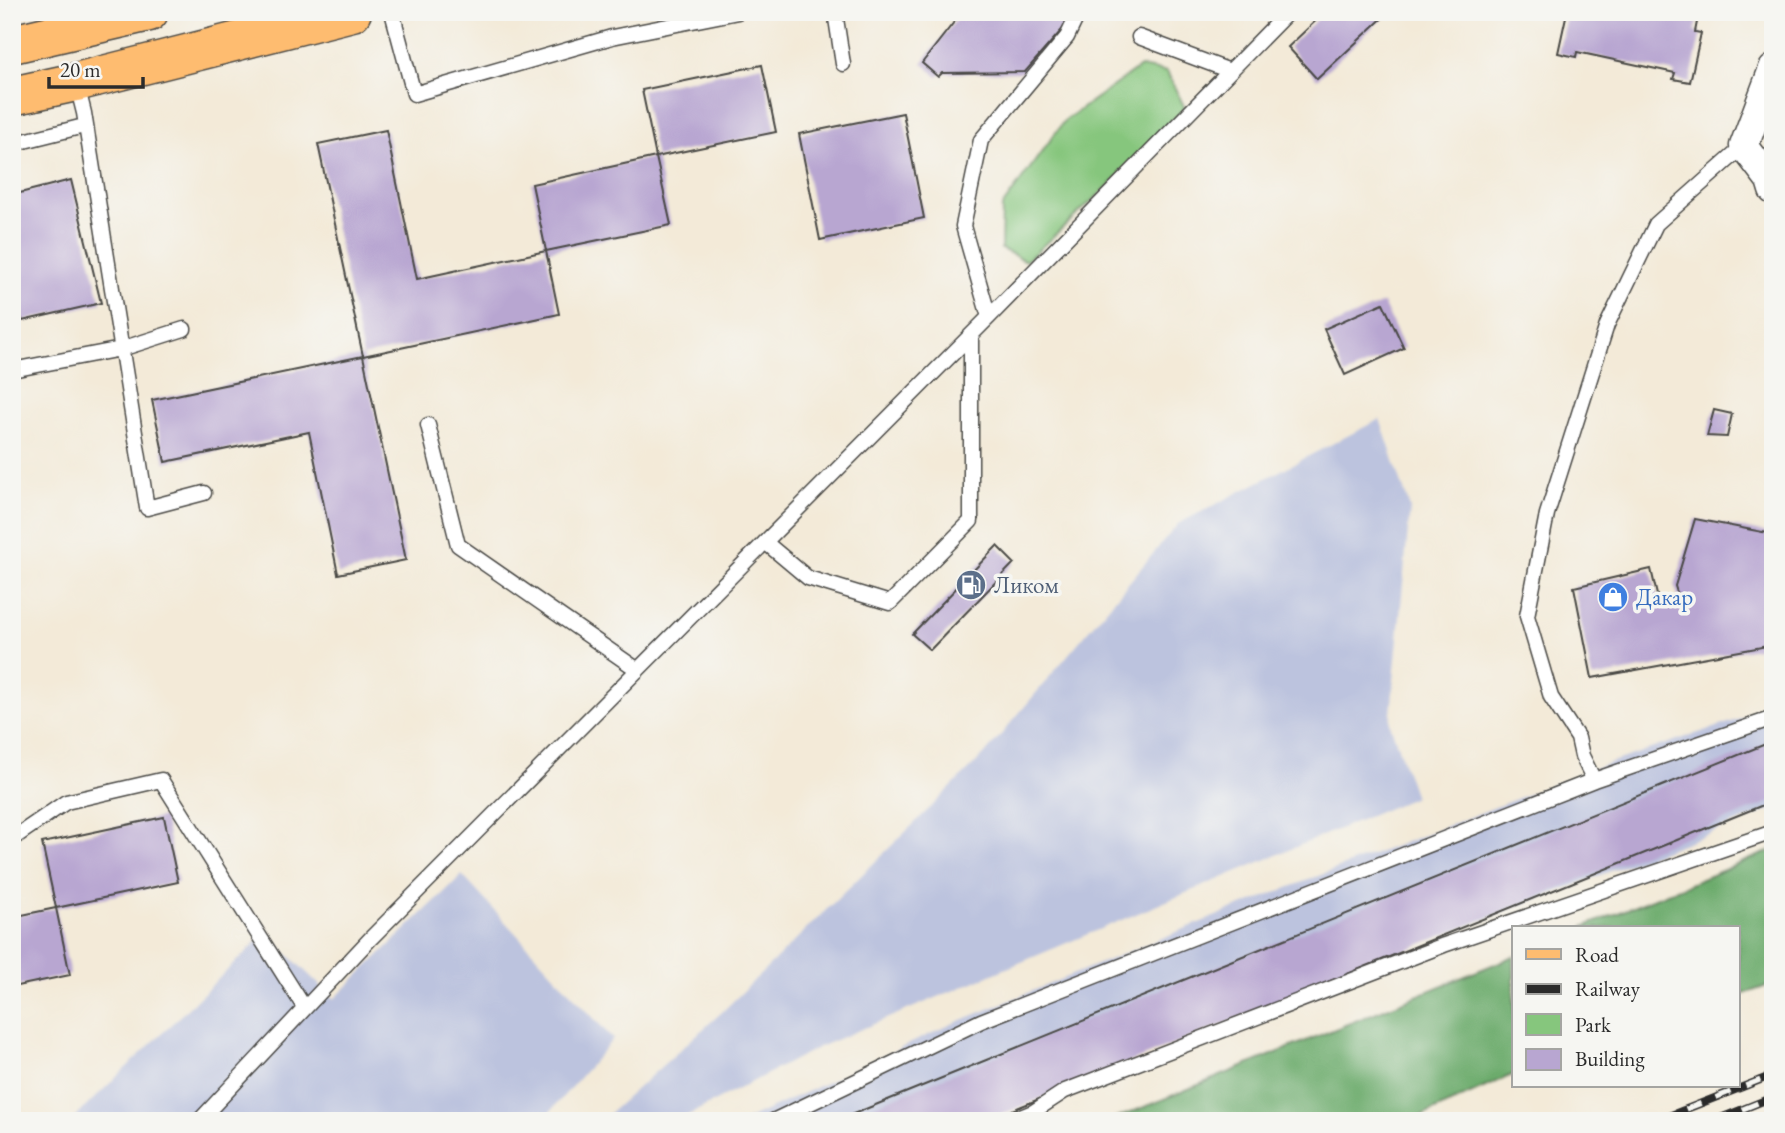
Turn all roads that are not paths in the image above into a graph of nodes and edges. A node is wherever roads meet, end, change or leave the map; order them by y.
1 (149, 12) edge
2 (352, 12) edge
3 (391, 12) edge
4 (738, 12) edge
5 (835, 12) edge
6 (1079, 12) edge
7 (1288, 12) edge
8 (1139, 37) dead end
9 (12, 44) edge
10 (843, 64) dead end
11 (1773, 69) edge
12 (1230, 71) junction
13 (76, 82) junction
14 (12, 96) edge
15 (84, 126) junction
16 (12, 145) edge
17 (1744, 146) junction
18 (1773, 190) edge
19 (989, 317) junction
20 (184, 329) dead end
21 (971, 335) junction
22 (121, 349) junction
23 (12, 370) edge
24 (428, 425) dead end
25 (204, 493) dead end
26 (765, 542) junction
27 (638, 670) junction
28 (1773, 718) edge
29 (1594, 780) junction
30 (1773, 832) edge
31 (12, 839) edge
32 (304, 1007) junction
33 (199, 1121) edge
34 (773, 1121) edge
35 (1011, 1121) edge

1 - 9 main road
2 - 13 main road
3 - 4 lane
5 - 10 lane
6 - 19 lane
7 - 12 lane
8 - 12 lane
11 - 17 street
12 - 19 lane
13 - 14 main road
13 - 15 lane
15 - 16 lane
15 - 22 lane
17 - 18 street
17 - 29 lane
19 - 21 lane
20 - 22 lane
21 - 26 lane
21 - 26 lane
22 - 23 lane
22 - 25 lane
24 - 27 lane
26 - 27 lane
27 - 32 lane
28 - 29 lane
29 - 34 lane
30 - 35 lane
31 - 32 lane
32 - 33 lane

